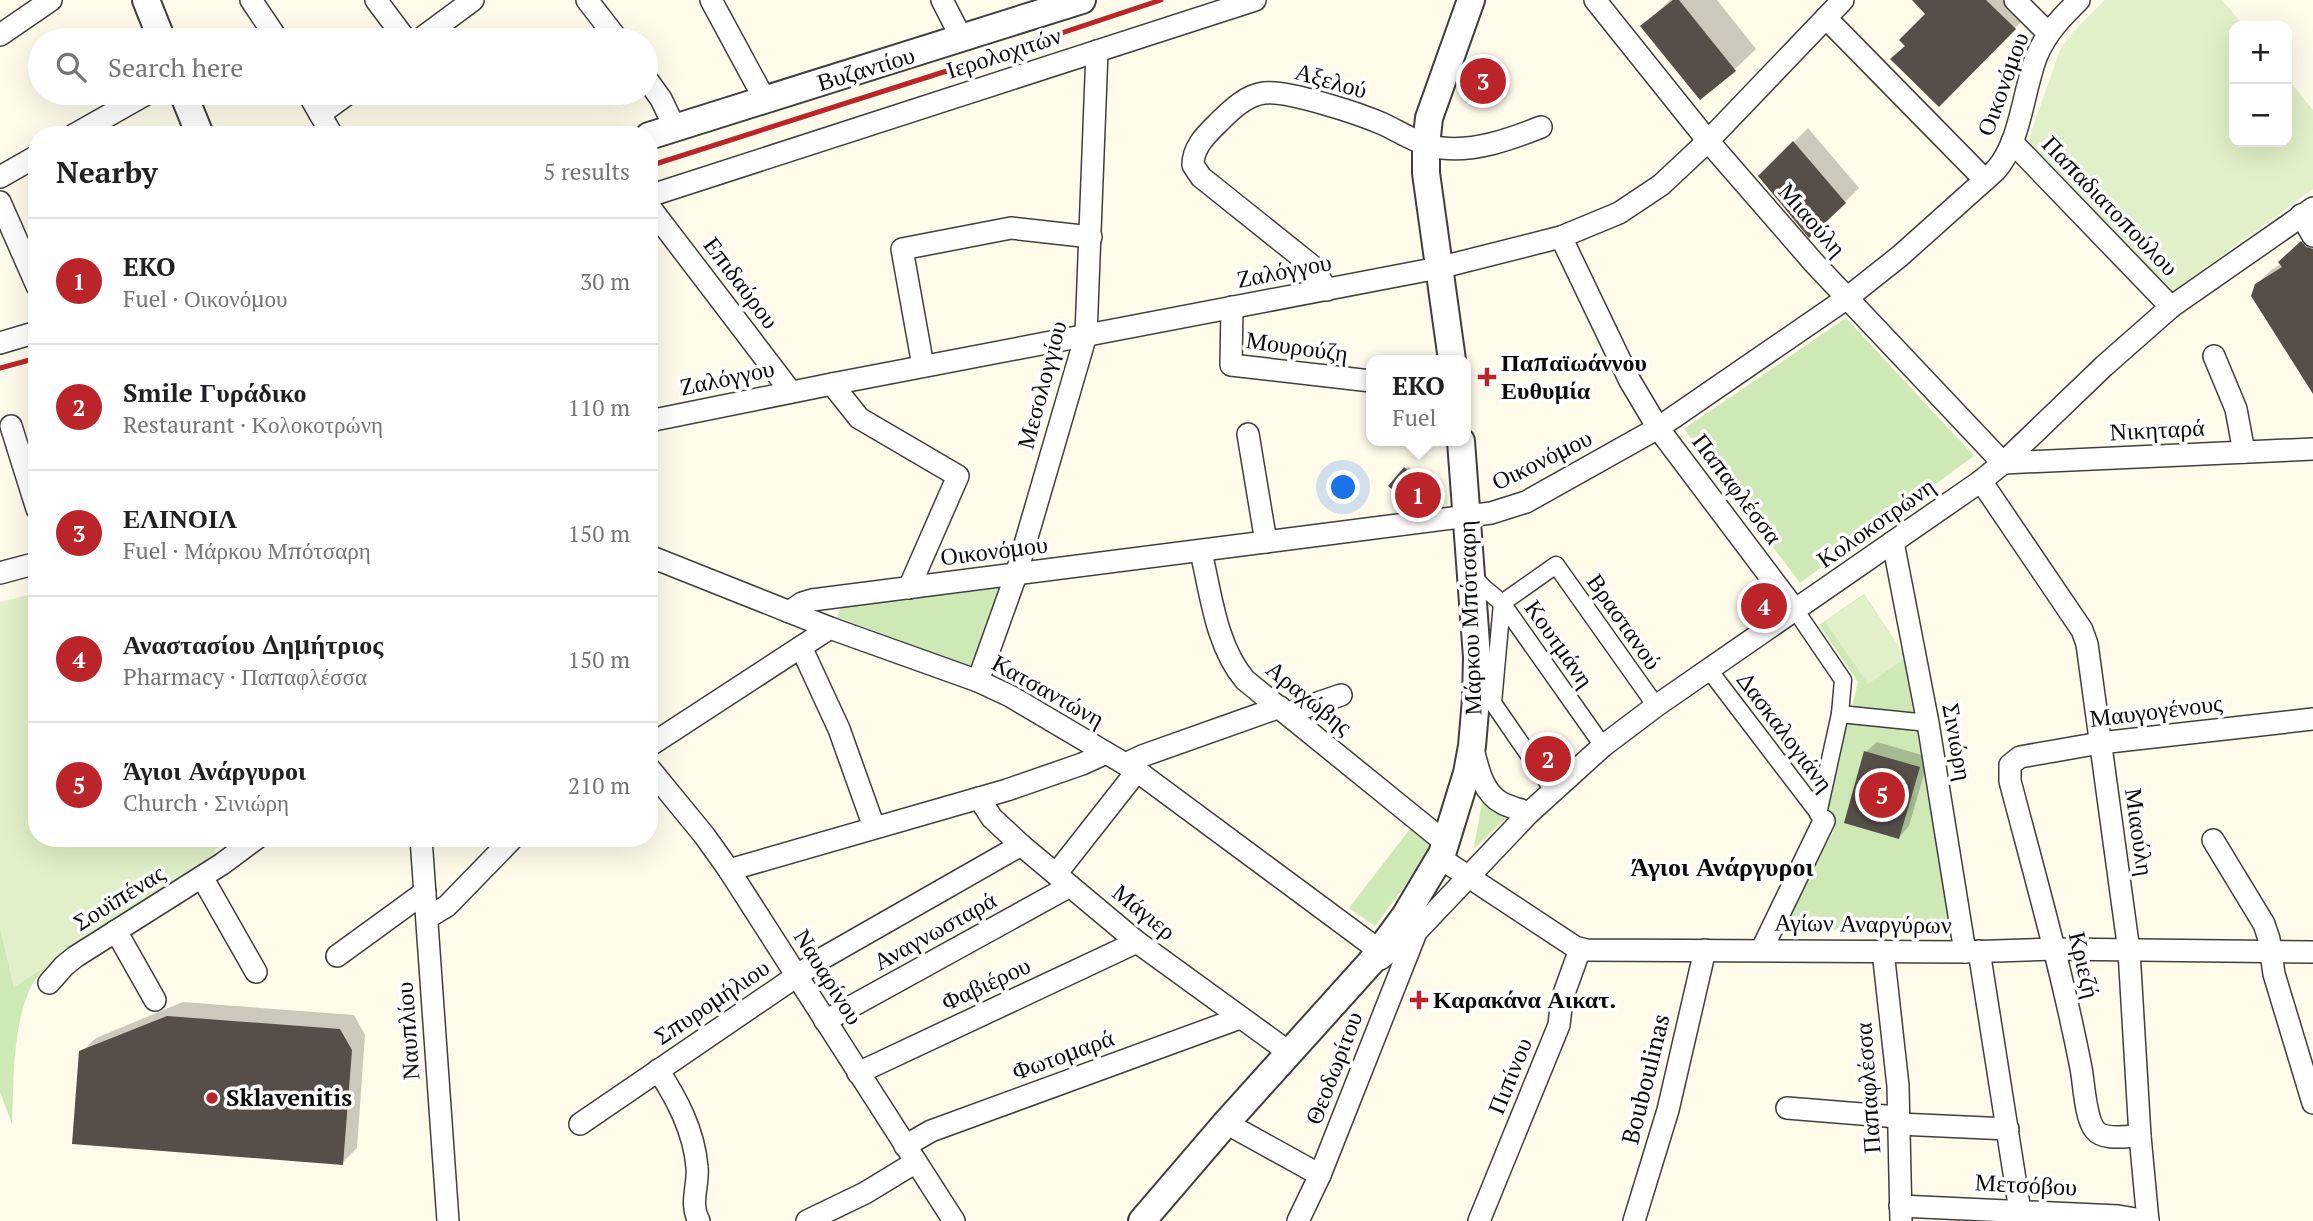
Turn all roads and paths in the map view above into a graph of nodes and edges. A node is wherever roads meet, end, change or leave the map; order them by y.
1 (51, 0) edge
2 (146, 0) edge
3 (250, 0) edge
4 (376, 0) edge
5 (473, 0) edge
6 (587, 0) edge
7 (711, 0) edge
8 (942, 0) edge
9 (1255, 0) edge
10 (1471, 0) edge
11 (1595, 0) edge
12 (1843, 0) edge
13 (2015, 0) edge
14 (2079, 0) edge
15 (1070, 2) edge
16 (1826, 18) junction
17 (157, 28) edge
18 (270, 28) edge
19 (397, 28) edge
20 (435, 28) edge
21 (609, 28) edge
22 (2048, 33) junction
23 (0, 34) edge
24 (962, 39) junction
25 (1097, 51) junction
26 (658, 95) edge
27 (765, 100) junction
28 (127, 105) edge
29 (188, 105) edge
30 (315, 105) edge
31 (332, 105) edge
32 (320, 114) junction
33 (90, 126) edge
34 (196, 126) edge
35 (327, 126) edge
36 (1541, 127) dead end
37 (675, 128) junction
38 (658, 133) edge
39 (1708, 141) junction
40 (2012, 142) junction
41 (1426, 145) junction
42 (28, 161) edge
43 (0, 177) edge
44 (1985, 180) junction
45 (658, 193) edge
46 (0, 202) edge
47 (2307, 212) edge
48 (658, 218) edge
49 (2313, 236) edge
50 (1091, 237) junction
51 (1561, 237) junction
52 (28, 266) edge
53 (1438, 268) junction
54 (1327, 289) junction
55 (1846, 298) junction
56 (1232, 307) junction
57 (2171, 307) junction
58 (28, 335) edge
59 (1086, 335) junction
60 (0, 344) edge
61 (1451, 355) edge
62 (2214, 356) dead end
63 (923, 366) junction
64 (1366, 381) edge
65 (832, 384) junction
66 (790, 392) junction
67 (658, 419) edge
68 (11, 426) dead end
69 (1658, 428) junction
70 (1248, 434) dead end
71 (1461, 446) edge
72 (2313, 449) edge
73 (2244, 452) junction
74 (2003, 463) junction
75 (28, 480) edge
76 (1981, 481) junction
77 (1467, 516) junction
78 (1266, 542) junction
79 (1893, 542) junction
80 (1201, 552) junction
81 (658, 560) edge
82 (28, 565) edge
83 (0, 573) edge
84 (1471, 573) junction
85 (1016, 575) junction
86 (909, 588) junction
87 (1502, 603) junction
88 (1796, 611) junction
89 (789, 612) junction
90 (830, 628) junction
91 (801, 647) junction
92 (1709, 670) junction
93 (978, 681) junction
94 (1341, 695) dead end
95 (1656, 706) junction
96 (1284, 710) junction
97 (1839, 714) junction
98 (2313, 719) edge
99 (1928, 723) junction
100 (658, 740) edge
101 (2100, 743) junction
102 (1472, 746) junction
103 (1603, 746) junction
104 (1106, 753) junction
105 (2010, 765) joint
106 (1131, 768) junction
107 (658, 779) edge
108 (1553, 790) junction
109 (979, 798) junction
110 (1529, 813) junction
111 (1821, 817) junction
112 (874, 827) junction
113 (2213, 839) dead end
114 (1021, 845) junction
115 (244, 847) edge
116 (422, 847) edge
117 (504, 847) edge
118 (1443, 851) junction
119 (729, 870) junction
120 (202, 877) junction
121 (1468, 877) junction
122 (1063, 880) junction
123 (425, 892) junction
124 (427, 918) junction
125 (116, 931) junction
126 (1415, 933) junction
127 (1137, 942) junction
128 (1580, 949) junction
129 (1762, 949) junction
130 (2054, 949) junction
131 (1704, 950) junction
132 (1380, 951) junction
133 (1883, 951) junction
134 (1972, 951) junction
135 (2129, 951) junction
136 (2271, 952) junction
137 (2313, 952) edge
138 (337, 956) dead end
139 (256, 972) dead end
140 (1360, 975) junction
141 (797, 976) junction
142 (49, 983) dead end
143 (155, 1000) dead end
144 (1240, 1018) junction
145 (825, 1021) junction
146 (1290, 1053) junction
147 (658, 1070) junction
148 (858, 1073) junction
149 (2313, 1103) edge
150 (1787, 1108) dead end
151 (1899, 1120) junction
152 (1226, 1123) junction
153 (580, 1124) dead end
154 (2008, 1129) junction
155 (2140, 1136) junction
156 (910, 1154) junction
157 (1320, 1175) junction
158 (2020, 1211) junction
159 (1900, 1214) edge
160 (1146, 1218) edge
161 (447, 1221) edge
162 (699, 1221) edge
163 (807, 1221) edge
164 (954, 1221) edge
165 (1298, 1221) edge
166 (1479, 1221) edge
167 (1634, 1221) edge
168 (2148, 1221) edge

1 - 23 street
2 - 17 street
3 - 18 street
4 - 19 street
5 - 20 street
6 - 21 street
7 - 27 street
8 - 24 street
9 - 25 street, Ιερολοχιτών
10 - 41 street
11 - 39 street, Μιαούλη
12 - 16 street, Ζαλόγγου
13 - 22 street
14 - 22 street, Οικονόμου
15 - 24 street, Βυζαντίου
16 - 39 street, Ζαλόγγου
16 - 44 street
22 - 40 street, Οικονόμου
24 - 27 street, Βυζαντίου
25 - 45 street, Ιερολοχιτών
25 - 50 street, Μεσολογγίου
26 - 37 street
27 - 37 street, Βυζαντίου
28 - 33 street
29 - 34 street
30 - 32 street
31 - 32 street
32 - 35 street
36 - 41 street, Αξελού
37 - 38 street, Βυζαντίου
39 - 51 street, Ζαλόγγου
39 - 55 street, Μιαούλη
40 - 44 street, Οικονόμου
40 - 57 street, Παπαδιατοπούλου
41 - 53 street
41 - 54 street, Αξελού
42 - 43 street
44 - 55 street, Οικονόμου
46 - 52 street
47 - 49 street
47 - 57 street, Κολοκοτρώνη
48 - 66 street, Επιδαύρου
50 - 59 street, Μεσολογγίου
50 - 63 street
51 - 53 street, Ζαλόγγου
51 - 69 street, Παπαφλέσσα
53 - 54 street, Ζαλόγγου
53 - 61 street
54 - 56 street, Ζαλόγγου
55 - 69 street, Οικονόμου
55 - 74 street, Μιαούλη
56 - 59 street, Ζαλόγγου
56 - 64 street, Μουρούζη
57 - 74 street, Κολοκοτρώνη
58 - 60 street
59 - 63 street, Ζαλόγγου
59 - 85 street, Μεσολογγίου
62 - 73 street
63 - 65 street, Ζαλόγγου
65 - 66 street, Ζαλόγγου
65 - 86 street
66 - 67 street, Ζαλόγγου
68 - 75 street
69 - 77 street, Οικονόμου
69 - 88 street, Παπαφλέσσα
70 - 78 street
71 - 77 street, Μάρκου Μπότσαρη
72 - 73 street, Νικηταρά
73 - 74 street, Νικηταρά
74 - 76 street, Κολοκοτρώνη
76 - 79 street, Κολοκοτρώνη
76 - 101 street, Μιαούλη
77 - 78 street, Οικονόμου
77 - 84 street, Μάρκου Μπότσαρη
78 - 80 street, Οικονόμου
79 - 88 street, Κολοκοτρώνη
79 - 99 street, Σινιώρη
80 - 85 street, Οικονόμου
80 - 96 street, Αραχώβης
81 - 89 street, Κατσαντώνη
82 - 83 street
84 - 87 street, Κουτμάνη
84 - 102 street, Μάρκου Μπότσαρη
85 - 86 street, Οικονόμου
85 - 93 street, Μεσολογγίου
86 - 89 street, Οικονόμου
87 - 95 street, Βραστανού
87 - 103 street, Κουτμάνη
87 - 108 street
88 - 92 street, Κολοκοτρώνη
88 - 97 street, Παπαφλέσσα
89 - 90 street, Κατσαντώνη
90 - 91 street
90 - 93 street, Κατσαντώνη
91 - 100 street
91 - 112 street
92 - 95 street, Κολοκοτρώνη
92 - 111 street, Δασκαλογιάνη
93 - 104 street, Κατσαντώνη
94 - 96 street, Αναγνωσταρά
95 - 103 street, Κολοκοτρώνη
96 - 106 street, Αναγνωσταρά
96 - 118 street, Αραχώβης
97 - 99 street
97 - 111 street, Παπαφλέσσα
98 - 101 street, Μαυγογένους
99 - 134 street, Σινιώρη
101 - 105 street, Μαυγογένους
101 - 135 street, Μιαούλη
102 - 110 street
102 - 118 street, Μάρκου Μπότσαρη
103 - 108 street, Κολοκοτρώνη
104 - 106 street, Κατσαντώνη
104 - 109 street
105 - 130 street, Κριεζή
106 - 122 street, Αναγνωσταρά
106 - 132 street, Κατσαντώνη
107 - 119 street, Ναυαρίνου
108 - 110 street, Κολοκοτρώνη
109 - 112 street
109 - 114 street, Μάγιερ
110 - 121 street, Κολοκοτρώνη
111 - 129 street, Παπαφλέσσα
112 - 119 street
113 - 136 street
114 - 122 street, Μάγιερ
114 - 141 street, Σπυρομήλιου
115 - 120 street, Σουϊπένας
116 - 123 street, Ναυπλίου
117 - 124 street
118 - 121 street
118 - 132 street, Μάρκου Μπότσαρη
119 - 141 street, Ναυαρίνου
120 - 125 street, Σουϊπένας
120 - 139 street
121 - 126 street, Μάρκου Μπότσαρη
121 - 128 street
122 - 127 street, Μάγιερ
122 - 145 street, Αναγνωσταρά
123 - 124 street, Ναυπλίου
123 - 138 street
124 - 161 street, Ναυπλίου
125 - 142 street, Σουϊπένας
125 - 143 street
126 - 140 street, Μάρκου Μπότσαρη
126 - 157 street, Θεοδωρίτου
127 - 144 street, Μάγιερ
127 - 148 street, Φαβιέρου
128 - 131 street, Αγίων Αναργύρων
128 - 166 street, Πιπίνου
129 - 131 street, Αγίων Αναργύρων
129 - 133 street, Αγίων Αναργύρων
130 - 134 street, Αγίων Αναργύρων
130 - 135 street, Αγίων Αναργύρων
130 - 155 street, Κριεζή
131 - 167 street, Bouboulinas
132 - 140 street, Μάρκου Μπότσαρη
133 - 134 street, Αγίων Αναργύρων
133 - 151 street, Παπαφλέσσα
134 - 154 street, Σινιώρη
135 - 136 street, Αγίων Αναργύρων
135 - 155 street, Μιαούλη
136 - 137 street, Αγίων Αναργύρων
136 - 149 street
140 - 146 street, Μάρκου Μπότσαρη
141 - 145 street, Ναυαρίνου
141 - 147 street, Σπυρομήλιου
144 - 146 street, Μάγιερ
144 - 156 street, Φωτομαρά
145 - 148 street, Ναυαρίνου
146 - 152 street, Μάρκου Μπότσαρη
147 - 153 street, Σπυρομήλιου
147 - 162 street
148 - 156 street, Ναυαρίνου
150 - 151 street
151 - 154 street
151 - 159 street, Παπαφλέσσα
152 - 157 street
152 - 160 street, Μάρκου Μπότσαρη
154 - 158 street, Σινιώρη
155 - 168 street, Μιαούλη
156 - 163 street, Φωτομαρά
156 - 164 street, Ναυαρίνου
157 - 165 street, Θεοδωρίτου
158 - 159 street, Μετσόβου
158 - 168 street, Μετσόβου

